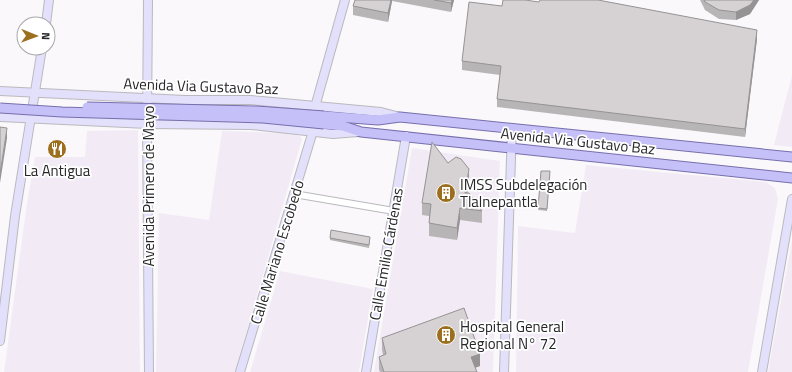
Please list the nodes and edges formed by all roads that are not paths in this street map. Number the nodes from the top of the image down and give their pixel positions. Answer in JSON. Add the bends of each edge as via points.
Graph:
{"nodes":[{"id":1,"x":50,"y":0,"type":"edge"},
{"id":2,"x":148,"y":0,"type":"edge"},
{"id":3,"x":345,"y":0,"type":"edge"},
{"id":4,"x":47,"y":16,"type":"edge"},
{"id":5,"x":41,"y":56,"type":"edge"},
{"id":6,"x":0,"y":90,"type":"edge"},
{"id":7,"x":35,"y":93,"type":"junction"},
{"id":8,"x":147,"y":98,"type":"junction"},
{"id":9,"x":185,"y":100,"type":"junction"},
{"id":10,"x":0,"y":102,"type":"edge"},
{"id":11,"x":315,"y":106,"type":"junction"},
{"id":12,"x":0,"y":108,"type":"edge"},
{"id":13,"x":0,"y":117,"type":"edge"},
{"id":14,"x":400,"y":117,"type":"junction"},
{"id":15,"x":31,"y":120,"type":"junction"},
{"id":16,"x":324,"y":120,"type":"junction"},
{"id":17,"x":147,"y":124,"type":"junction"},
{"id":18,"x":182,"y":125,"type":"junction"},
{"id":19,"x":512,"y":128,"type":"junction"},
{"id":20,"x":313,"y":131,"type":"junction"},
{"id":21,"x":361,"y":132,"type":"junction"},
{"id":22,"x":406,"y":136,"type":"junction"},
{"id":23,"x":512,"y":148,"type":"junction"},
{"id":24,"x":792,"y":157,"type":"edge"},
{"id":25,"x":792,"y":178,"type":"edge"},
{"id":26,"x":294,"y":194,"type":"junction"},
{"id":27,"x":792,"y":199,"type":"edge"},
{"id":28,"x":394,"y":211,"type":"junction"},
{"id":29,"x":0,"y":341,"type":"edge"},
{"id":30,"x":149,"y":372,"type":"edge"},
{"id":31,"x":240,"y":372,"type":"edge"},
{"id":32,"x":366,"y":372,"type":"edge"},
{"id":33,"x":504,"y":372,"type":"edge"},
{"id":34,"x":762,"y":372,"type":"edge"}],
"edges":[{"from":1,"to":4,"type":"street"},
{"from":2,"to":8,"type":"street","name":"Avenida Primero de Mayo"},
{"from":3,"to":11,"type":"street"},
{"from":5,"to":7,"type":"street"},
{"from":6,"to":7,"type":"street","name":"Avenida Via Gustavo Baz"},
{"from":7,"to":8,"type":"street","name":"Avenida Via Gustavo Baz"},
{"from":7,"to":15,"type":"street"},
{"from":8,"to":9,"type":"street","name":"Avenida Via Gustavo Baz"},
{"from":8,"to":17,"type":"street","name":"Avenida Primero de Mayo"},
{"from":9,"to":11,"type":"street","name":"Avenida Via Gustavo Baz","via":[[250,100]]},
{"from":9,"to":18,"type":"street","via":[[177,110]]},
{"from":10,"to":16,"type":"main road","name":"Avenida Via Gustavo Baz","bridge":true,"via":[[257,111]]},
{"from":11,"to":14,"type":"street","name":"Avenida Via Gustavo Baz","via":[[381,112]]},
{"from":12,"to":16,"type":"main road","name":"Avenida Via Gustavo Baz","bridge":true},
{"from":13,"to":15,"type":"street","name":"Avenida Via Gustavo Baz"},
{"from":14,"to":16,"type":"main road","name":"Avenida Via Gustavo Baz","via":[[378,120]]},
{"from":14,"to":19,"type":"main road","name":"Avenida Via Gustavo Baz"},
{"from":15,"to":17,"type":"street","name":"Avenida Via Gustavo Baz"},
{"from":15,"to":29,"type":"street","via":[[15,216]]},
{"from":16,"to":21,"type":"main road","name":"Avenida Via Gustavo Baz"},
{"from":17,"to":18,"type":"street","name":"Avenida Via Gustavo Baz"},
{"from":17,"to":30,"type":"street","name":"Avenida Primero de Mayo"},
{"from":18,"to":20,"type":"street","name":"Avenida Via Gustavo Baz","via":[[251,125]]},
{"from":19,"to":23,"type":"street"},
{"from":19,"to":24,"type":"main road","name":"Avenida Via Gustavo Baz"},
{"from":20,"to":21,"type":"street","name":"Avenida Via Gustavo Baz","via":[[333,134]]},
{"from":20,"to":26,"type":"street","name":"Calle Mariano Escobedo"},
{"from":21,"to":22,"type":"main road","name":"Avenida Via Gustavo Baz"},
{"from":22,"to":23,"type":"main road","name":"Avenida Via Gustavo Baz"},
{"from":22,"to":28,"type":"street","name":"Calle Emilio Cárdenas"},
{"from":23,"to":25,"type":"main road","name":"Avenida Via Gustavo Baz"},
{"from":23,"to":33,"type":"street"},
{"from":26,"to":28,"type":"street"},
{"from":26,"to":31,"type":"street","name":"Calle Mariano Escobedo"},
{"from":27,"to":34,"type":"street"},
{"from":28,"to":32,"type":"street","name":"Calle Emilio Cárdenas"}]}
